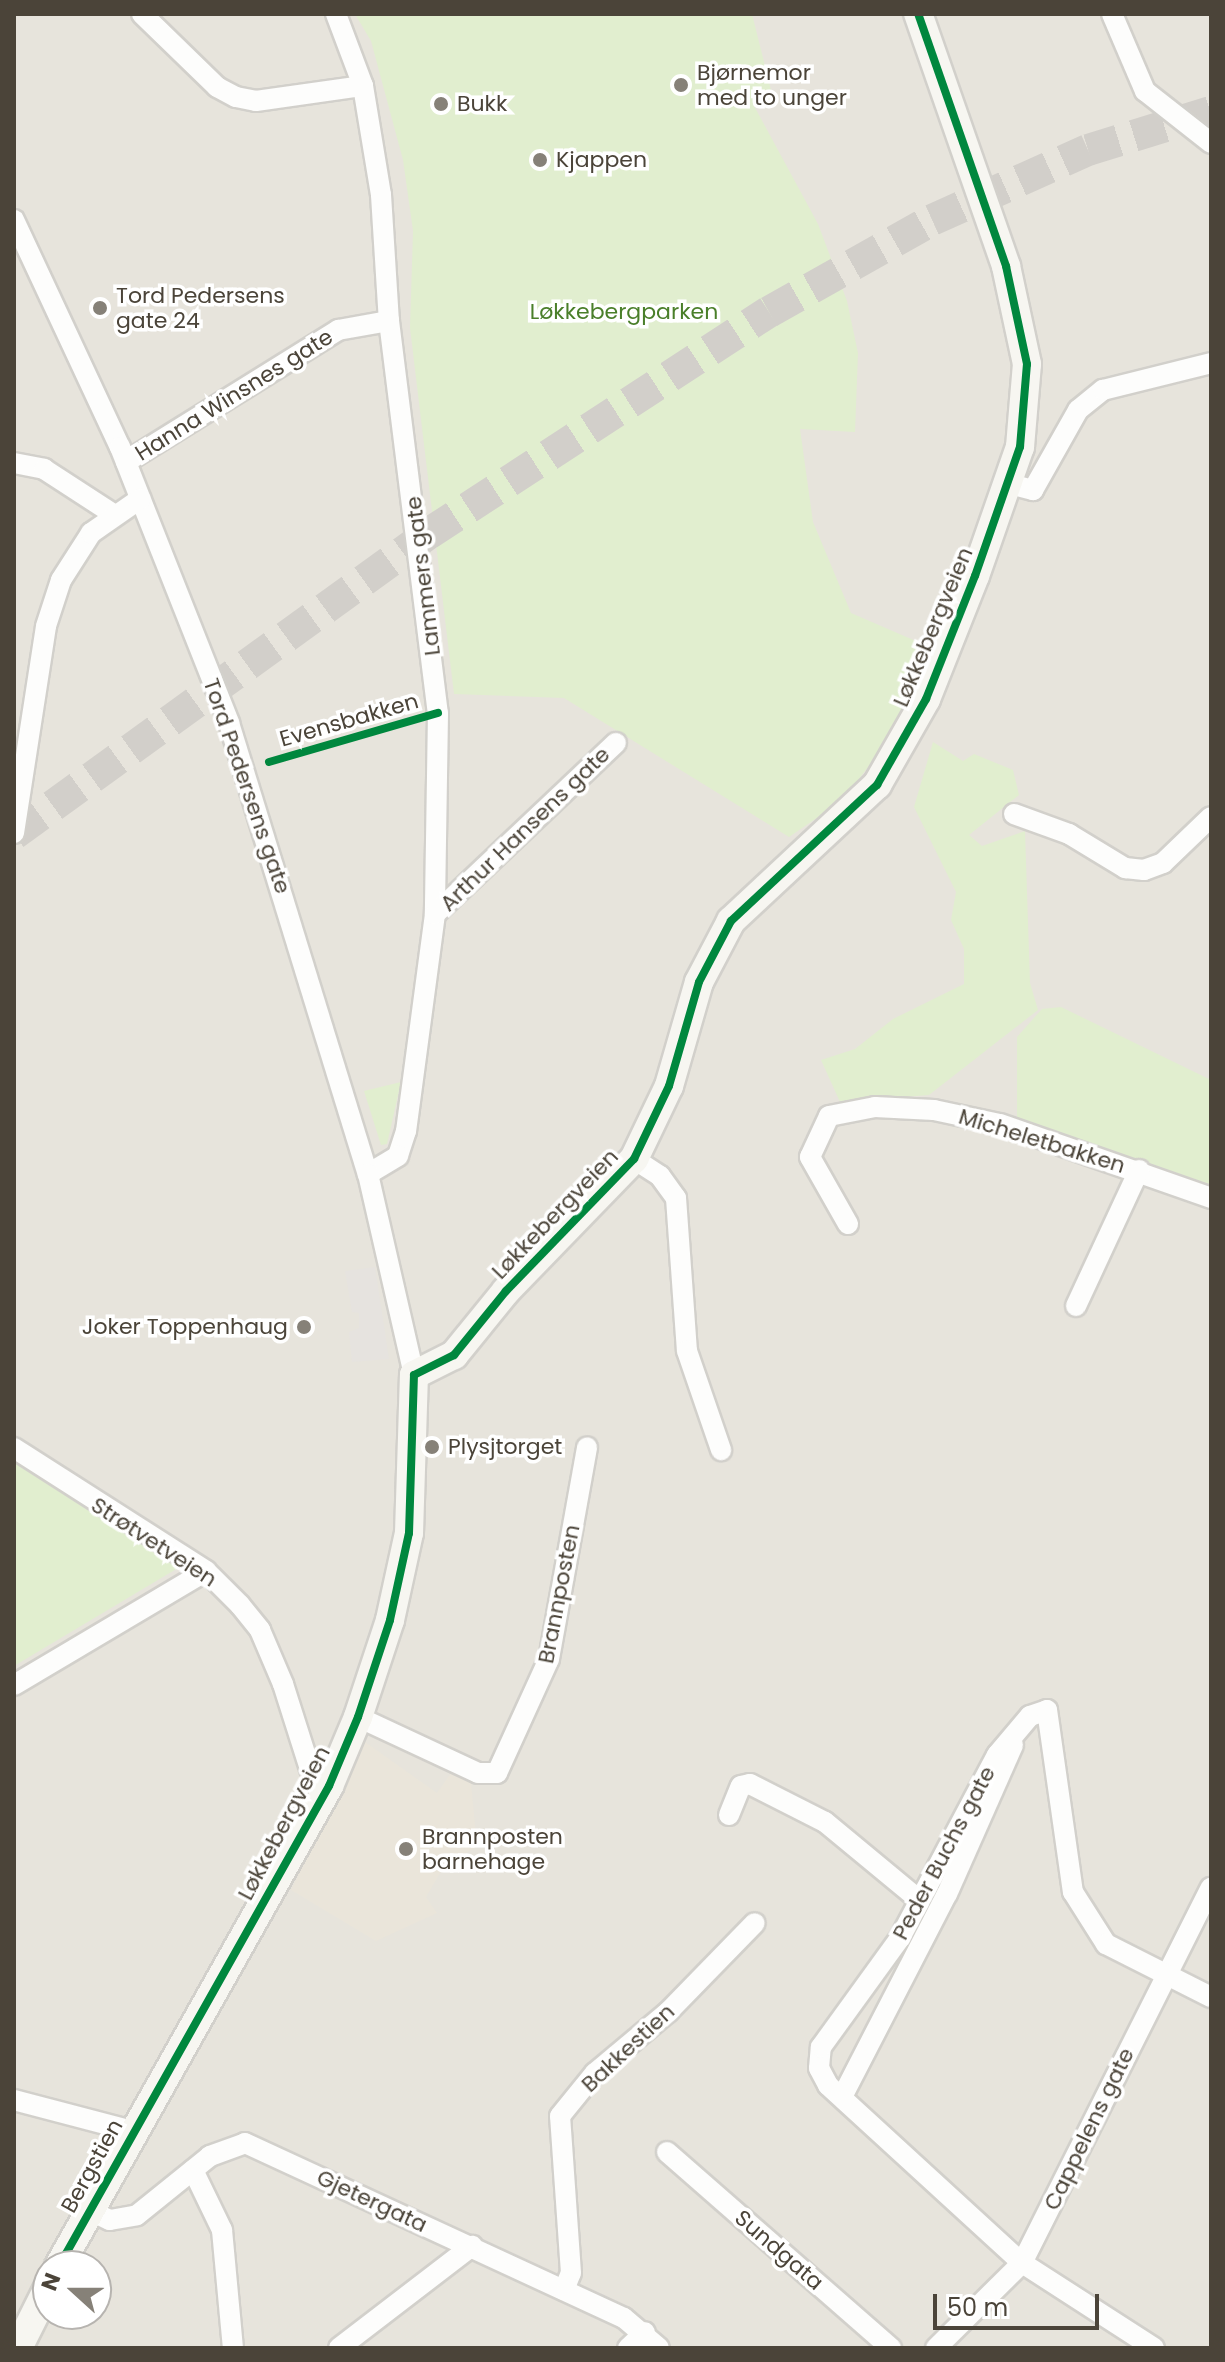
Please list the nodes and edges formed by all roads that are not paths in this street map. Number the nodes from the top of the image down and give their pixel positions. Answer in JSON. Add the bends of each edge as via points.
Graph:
{"nodes":[{"id":1,"x":142,"y":14,"type":"edge"},
{"id":2,"x":336,"y":14,"type":"edge"},
{"id":3,"x":918,"y":14,"type":"edge"},
{"id":4,"x":1112,"y":14,"type":"edge"},
{"id":5,"x":363,"y":86,"type":"junction"},
{"id":6,"x":1211,"y":143,"type":"edge"},
{"id":7,"x":14,"y":220,"type":"edge"},
{"id":8,"x":389,"y":321,"type":"junction"},
{"id":9,"x":1211,"y":363,"type":"edge"},
{"id":10,"x":126,"y":462,"type":"junction"},
{"id":11,"x":14,"y":463,"type":"edge"},
{"id":12,"x":1010,"y":484,"type":"junction"},
{"id":13,"x":140,"y":499,"type":"junction"},
{"id":14,"x":113,"y":514,"type":"junction"},
{"id":15,"x":616,"y":743,"type":"dead end"},
{"id":16,"x":1014,"y":814,"type":"dead end"},
{"id":17,"x":1211,"y":817,"type":"edge"},
{"id":18,"x":14,"y":833,"type":"edge"},
{"id":19,"x":435,"y":914,"type":"junction"},
{"id":20,"x":634,"y":1159,"type":"junction"},
{"id":21,"x":1139,"y":1170,"type":"junction"},
{"id":22,"x":368,"y":1174,"type":"junction"},
{"id":23,"x":1211,"y":1198,"type":"edge"},
{"id":24,"x":848,"y":1224,"type":"dead end"},
{"id":25,"x":1076,"y":1306,"type":"dead end"},
{"id":26,"x":414,"y":1375,"type":"junction"},
{"id":27,"x":587,"y":1447,"type":"dead end"},
{"id":28,"x":14,"y":1448,"type":"edge"},
{"id":29,"x":721,"y":1450,"type":"dead end"},
{"id":30,"x":206,"y":1571,"type":"junction"},
{"id":31,"x":14,"y":1685,"type":"edge"},
{"id":32,"x":358,"y":1717,"type":"junction"},
{"id":33,"x":1017,"y":1728,"type":"junction"},
{"id":34,"x":329,"y":1786,"type":"junction"},
{"id":35,"x":729,"y":1815,"type":"dead end"},
{"id":36,"x":1211,"y":1888,"type":"edge"},
{"id":37,"x":918,"y":1899,"type":"junction"},
{"id":38,"x":755,"y":1923,"type":"dead end"},
{"id":39,"x":1163,"y":1977,"type":"junction"},
{"id":40,"x":1211,"y":1997,"type":"edge"},
{"id":41,"x":158,"y":2085,"type":"joint"},
{"id":42,"x":842,"y":2097,"type":"junction"},
{"id":43,"x":14,"y":2100,"type":"edge"},
{"id":44,"x":132,"y":2131,"type":"junction"},
{"id":45,"x":667,"y":2152,"type":"dead end"},
{"id":46,"x":193,"y":2170,"type":"junction"},
{"id":47,"x":87,"y":2209,"type":"junction"},
{"id":48,"x":472,"y":2246,"type":"junction"},
{"id":49,"x":67,"y":2250,"type":"edge"},
{"id":50,"x":1022,"y":2263,"type":"junction"},
{"id":51,"x":564,"y":2290,"type":"junction"},
{"id":52,"x":32,"y":2320,"type":"edge"},
{"id":53,"x":645,"y":2332,"type":"junction"},
{"id":54,"x":18,"y":2348,"type":"edge"},
{"id":55,"x":233,"y":2348,"type":"edge"},
{"id":56,"x":339,"y":2348,"type":"edge"},
{"id":57,"x":628,"y":2348,"type":"edge"},
{"id":58,"x":659,"y":2348,"type":"edge"},
{"id":59,"x":891,"y":2348,"type":"edge"},
{"id":60,"x":936,"y":2348,"type":"edge"},
{"id":61,"x":1154,"y":2348,"type":"edge"}],
"edges":[{"from":1,"to":5,"type":"street","via":[[217,87],[236,97],[256,101]]},
{"from":2,"to":5,"type":"street","name":"Lammers gate"},
{"from":3,"to":12,"type":"main road","name":"Løkkebergveien","via":[[968,147],[1024,340],[1026,419]]},
{"from":4,"to":6,"type":"street","via":[[1145,91]]},
{"from":5,"to":8,"type":"street","name":"Lammers gate","via":[[389,270]]},
{"from":7,"to":10,"type":"street","name":"Tord Pedersens gate"},
{"from":8,"to":10,"type":"street","name":"Hanna Winsnes gate","via":[[338,330]]},
{"from":8,"to":19,"type":"street","name":"Lammers gate","via":[[438,713]]},
{"from":9,"to":12,"type":"street","via":[[1103,390],[1078,410],[1033,490]]},
{"from":10,"to":13,"type":"street","name":"Tord Pedersens gate"},
{"from":11,"to":14,"type":"street","via":[[44,469]]},
{"from":12,"to":20,"type":"main road","name":"Løkkebergveien","via":[[926,699],[877,785],[731,921],[699,982],[669,1086]]},
{"from":13,"to":14,"type":"street","name":"Hanna Winsnes gate"},
{"from":13,"to":22,"type":"street","name":"Tord Pedersens gate","via":[[229,723]]},
{"from":14,"to":18,"type":"street","name":"Hanna Winsnes gate","via":[[75,555],[46,626]]},
{"from":15,"to":19,"type":"street","name":"Arthur Hansens gate"},
{"from":16,"to":17,"type":"street","via":[[1069,834],[1125,868],[1144,870],[1163,863]]},
{"from":19,"to":22,"type":"street","name":"Lammers gate","via":[[406,1131],[398,1156]]},
{"from":20,"to":26,"type":"main road","name":"Løkkebergveien","via":[[506,1291],[454,1355]]},
{"from":20,"to":29,"type":"street","via":[[660,1176],[676,1198],[687,1351]]},
{"from":21,"to":23,"type":"street","name":"Micheletbakken"},
{"from":21,"to":24,"type":"street","name":"Micheletbakken","via":[[1000,1124],[934,1110],[851,1110],[829,1116],[810,1157]]},
{"from":21,"to":25,"type":"street","name":"Micheletbakken"},
{"from":22,"to":26,"type":"street","name":"Tord Pedersens gate"},
{"from":26,"to":32,"type":"main road","name":"Løkkebergveien","via":[[409,1533],[390,1620]]},
{"from":27,"to":32,"type":"street","name":"Brannposten","via":[[549,1659],[497,1773],[478,1773]]},
{"from":28,"to":30,"type":"street","name":"Strøtvetveien"},
{"from":30,"to":31,"type":"street"},
{"from":30,"to":34,"type":"street","name":"Strøtvetveien","via":[[260,1630],[310,1769]]},
{"from":32,"to":34,"type":"main road","name":"Løkkebergveien"},
{"from":33,"to":37,"type":"street","name":"Peder Buchs gate"},
{"from":33,"to":39,"type":"street","name":"Peder Buchs gate","via":[[1047,1710],[1073,1892],[1106,1944]]},
{"from":33,"to":42,"type":"street","name":"Peder Buchs gate","via":[[1010,1759],[972,1840]]},
{"from":34,"to":41,"type":"main road","name":"Løkkebergveien"},
{"from":35,"to":37,"type":"street","via":[[741,1786],[750,1784],[825,1822]]},
{"from":36,"to":39,"type":"street","name":"Cappelens gate"},
{"from":37,"to":42,"type":"street","name":"Peder Buchs gate","via":[[900,1938],[821,2047],[819,2068]]},
{"from":38,"to":51,"type":"street","name":"Bakkestien","via":[[668,2012],[595,2073],[560,2116],[571,2273]]},
{"from":39,"to":40,"type":"street"},
{"from":39,"to":50,"type":"street","name":"Cappelens gate"},
{"from":41,"to":44,"type":"main road","name":"Bergstien"},
{"from":42,"to":50,"type":"street","name":"Peder Buchs gate"},
{"from":43,"to":44,"type":"street"},
{"from":44,"to":47,"type":"main road","name":"Bergstien"},
{"from":45,"to":59,"type":"street","name":"Sundgata"},
{"from":46,"to":47,"type":"street","name":"Gjetergata","via":[[137,2215],[110,2220]]},
{"from":46,"to":48,"type":"street","name":"Gjetergata","via":[[227,2145],[245,2143]]},
{"from":46,"to":55,"type":"street","via":[[222,2230]]},
{"from":47,"to":49,"type":"main road","name":"Bergstien"},
{"from":48,"to":51,"type":"street","name":"Gjetergata"},
{"from":48,"to":56,"type":"street"},
{"from":50,"to":60,"type":"street","name":"Cappelens gate"},
{"from":50,"to":61,"type":"street","name":"Peder Buchs gate"},
{"from":51,"to":53,"type":"street","name":"Gjetergata"},
{"from":52,"to":54,"type":"main road"},
{"from":53,"to":57,"type":"street"},
{"from":53,"to":58,"type":"street","name":"Gjetergata"}]}
